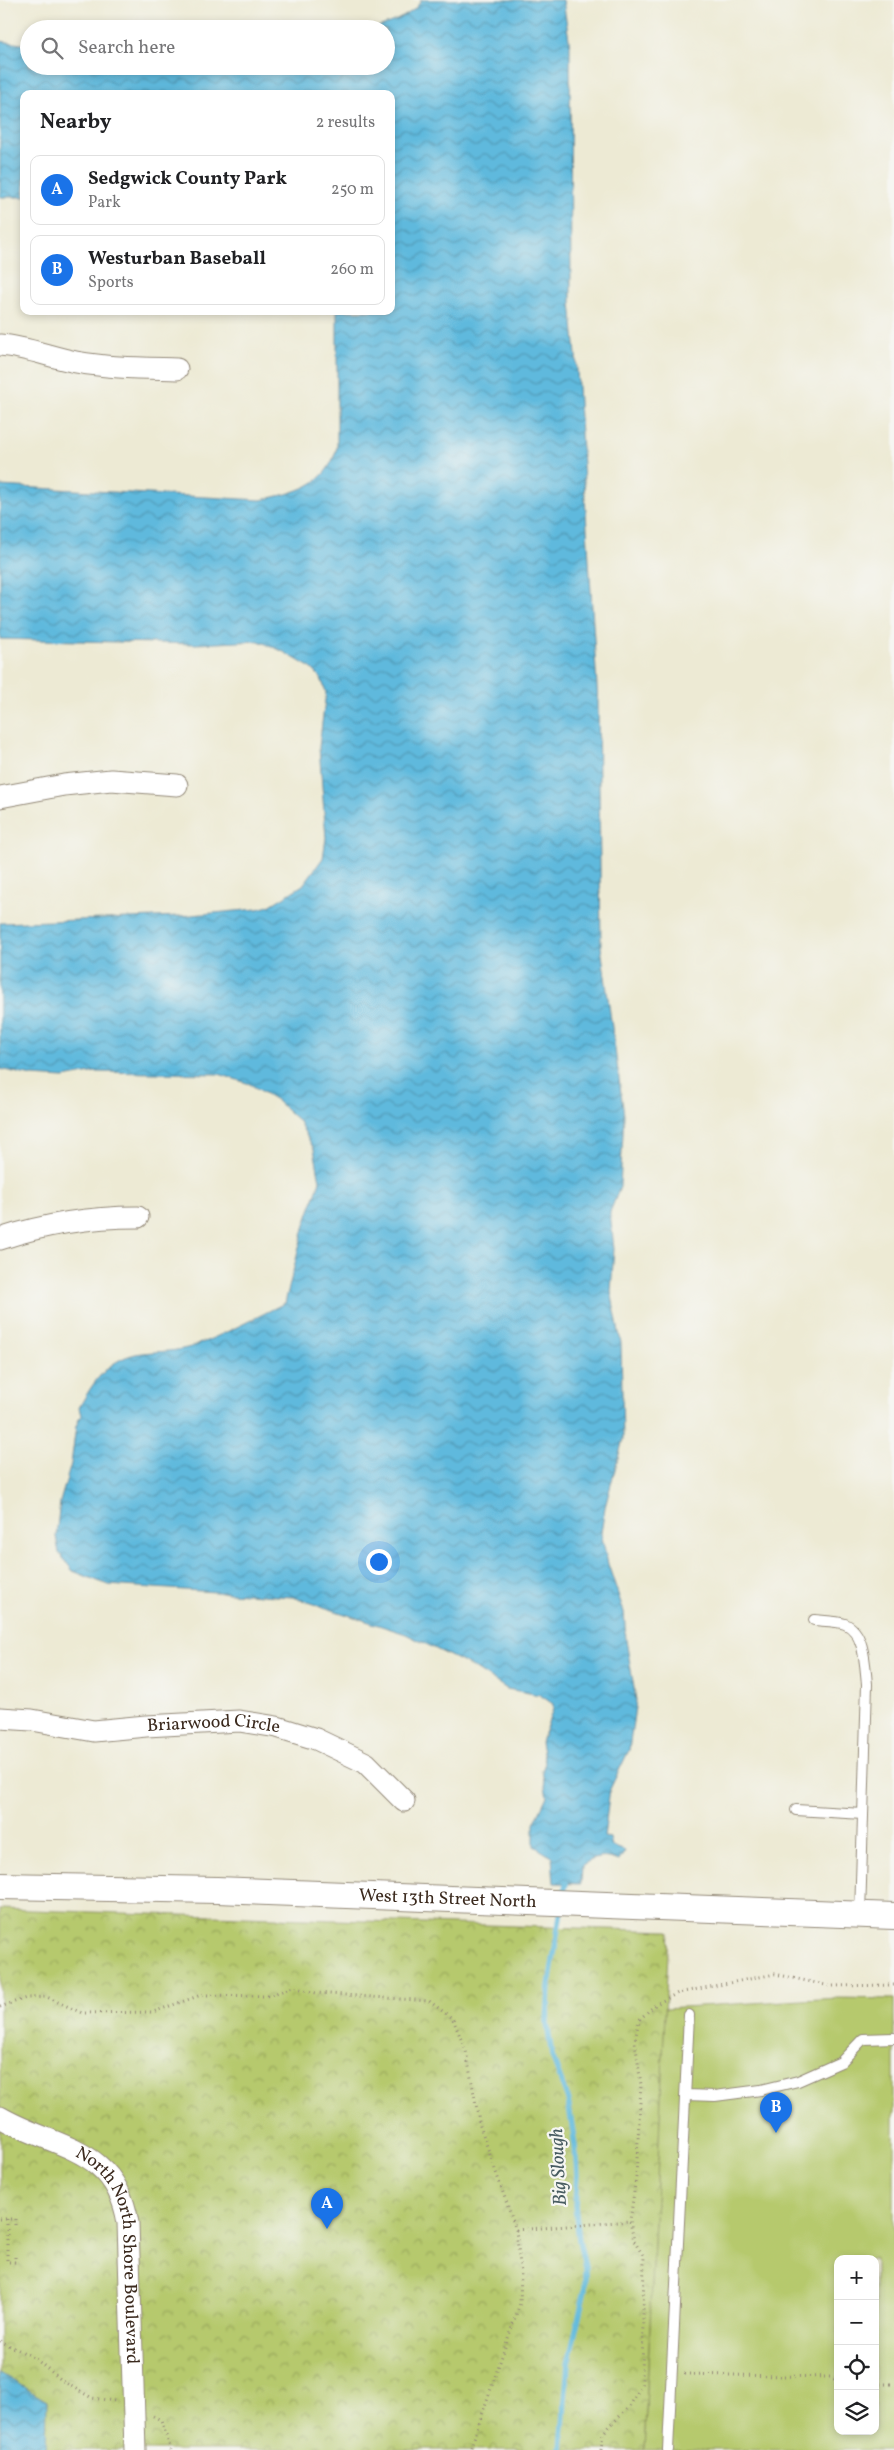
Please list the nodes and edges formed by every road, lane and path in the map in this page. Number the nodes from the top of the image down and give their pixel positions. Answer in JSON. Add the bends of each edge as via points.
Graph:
{"nodes":[{"id":1,"x":0,"y":345,"type":"edge"},
{"id":2,"x":177,"y":370,"type":"dead end"},
{"id":3,"x":177,"y":785,"type":"dead end"},
{"id":4,"x":0,"y":798,"type":"edge"},
{"id":5,"x":138,"y":1217,"type":"dead end"},
{"id":6,"x":0,"y":1239,"type":"edge"},
{"id":7,"x":814,"y":1620,"type":"dead end"},
{"id":8,"x":0,"y":1718,"type":"edge"},
{"id":9,"x":404,"y":1801,"type":"dead end"},
{"id":10,"x":796,"y":1810,"type":"dead end"},
{"id":11,"x":863,"y":1814,"type":"junction"},
{"id":12,"x":0,"y":1886,"type":"edge"},
{"id":13,"x":860,"y":1915,"type":"junction"},
{"id":14,"x":894,"y":1916,"type":"edge"},
{"id":15,"x":0,"y":2007,"type":"edge"},
{"id":16,"x":689,"y":2015,"type":"dead end"},
{"id":17,"x":894,"y":2038,"type":"edge"},
{"id":18,"x":686,"y":2094,"type":"junction"},
{"id":19,"x":0,"y":2117,"type":"edge"},
{"id":20,"x":0,"y":2219,"type":"edge"},
{"id":21,"x":7,"y":2219,"type":"junction"},
{"id":22,"x":630,"y":2220,"type":"dead end"},
{"id":23,"x":15,"y":2226,"type":"dead end"},
{"id":24,"x":516,"y":2230,"type":"junction"},
{"id":25,"x":15,"y":2256,"type":"dead end"},
{"id":26,"x":0,"y":2341,"type":"edge"},
{"id":27,"x":672,"y":2374,"type":"junction"},
{"id":28,"x":834,"y":2379,"type":"edge"},
{"id":29,"x":879,"y":2384,"type":"edge"},
{"id":30,"x":894,"y":2384,"type":"edge"},
{"id":31,"x":135,"y":2408,"type":"junction"},
{"id":32,"x":135,"y":2450,"type":"edge"},
{"id":33,"x":170,"y":2450,"type":"edge"},
{"id":34,"x":470,"y":2450,"type":"edge"},
{"id":35,"x":668,"y":2450,"type":"edge"}],
"edges":[{"from":1,"to":2,"type":"street","via":[[100,366]]},
{"from":3,"to":4,"type":"street","via":[[111,780],[64,785]]},
{"from":5,"to":6,"type":"street","via":[[102,1217],[59,1223]]},
{"from":7,"to":11,"type":"lane","via":[[846,1624],[857,1633],[864,1656],[867,1684]]},
{"from":8,"to":9,"type":"street","name":"Briarwood Circle","via":[[94,1731],[239,1722],[277,1727],[316,1739],[366,1763]]},
{"from":10,"to":11,"type":"lane"},
{"from":11,"to":13,"type":"lane"},
{"from":12,"to":13,"type":"street","name":"West 13th Street North","via":[[217,1890]]},
{"from":13,"to":14,"type":"street","name":"West 13th Street North"},
{"from":15,"to":24,"type":"path","via":[[26,1998],[47,1998],[82,2013],[153,2012],[201,1995],[268,1996],[293,1987],[316,1993],[429,2002],[453,2019],[466,2051],[480,2126]]},
{"from":16,"to":18,"type":"lane"},
{"from":17,"to":18,"type":"lane","via":[[863,2039],[842,2062],[798,2081],[715,2096]]},
{"from":18,"to":27,"type":"lane"},
{"from":19,"to":31,"type":"street","name":"North North Shore Boulevard","via":[[82,2152],[97,2163],[117,2188],[128,2223]]},
{"from":20,"to":21,"type":"path"},
{"from":21,"to":23,"type":"path","via":[[15,2219]]},
{"from":21,"to":25,"type":"path","via":[[7,2262],[15,2262]]},
{"from":22,"to":24,"type":"path"},
{"from":24,"to":34,"type":"path","via":[[521,2273],[520,2303]]},
{"from":26,"to":31,"type":"path","via":[[33,2357],[64,2382],[92,2398],[120,2401]]},
{"from":27,"to":28,"type":"path"},
{"from":27,"to":35,"type":"lane"},
{"from":29,"to":30,"type":"path"},
{"from":31,"to":32,"type":"street","name":"North North Shore Boulevard"},
{"from":31,"to":33,"type":"path","via":[[161,2420]]}]}
